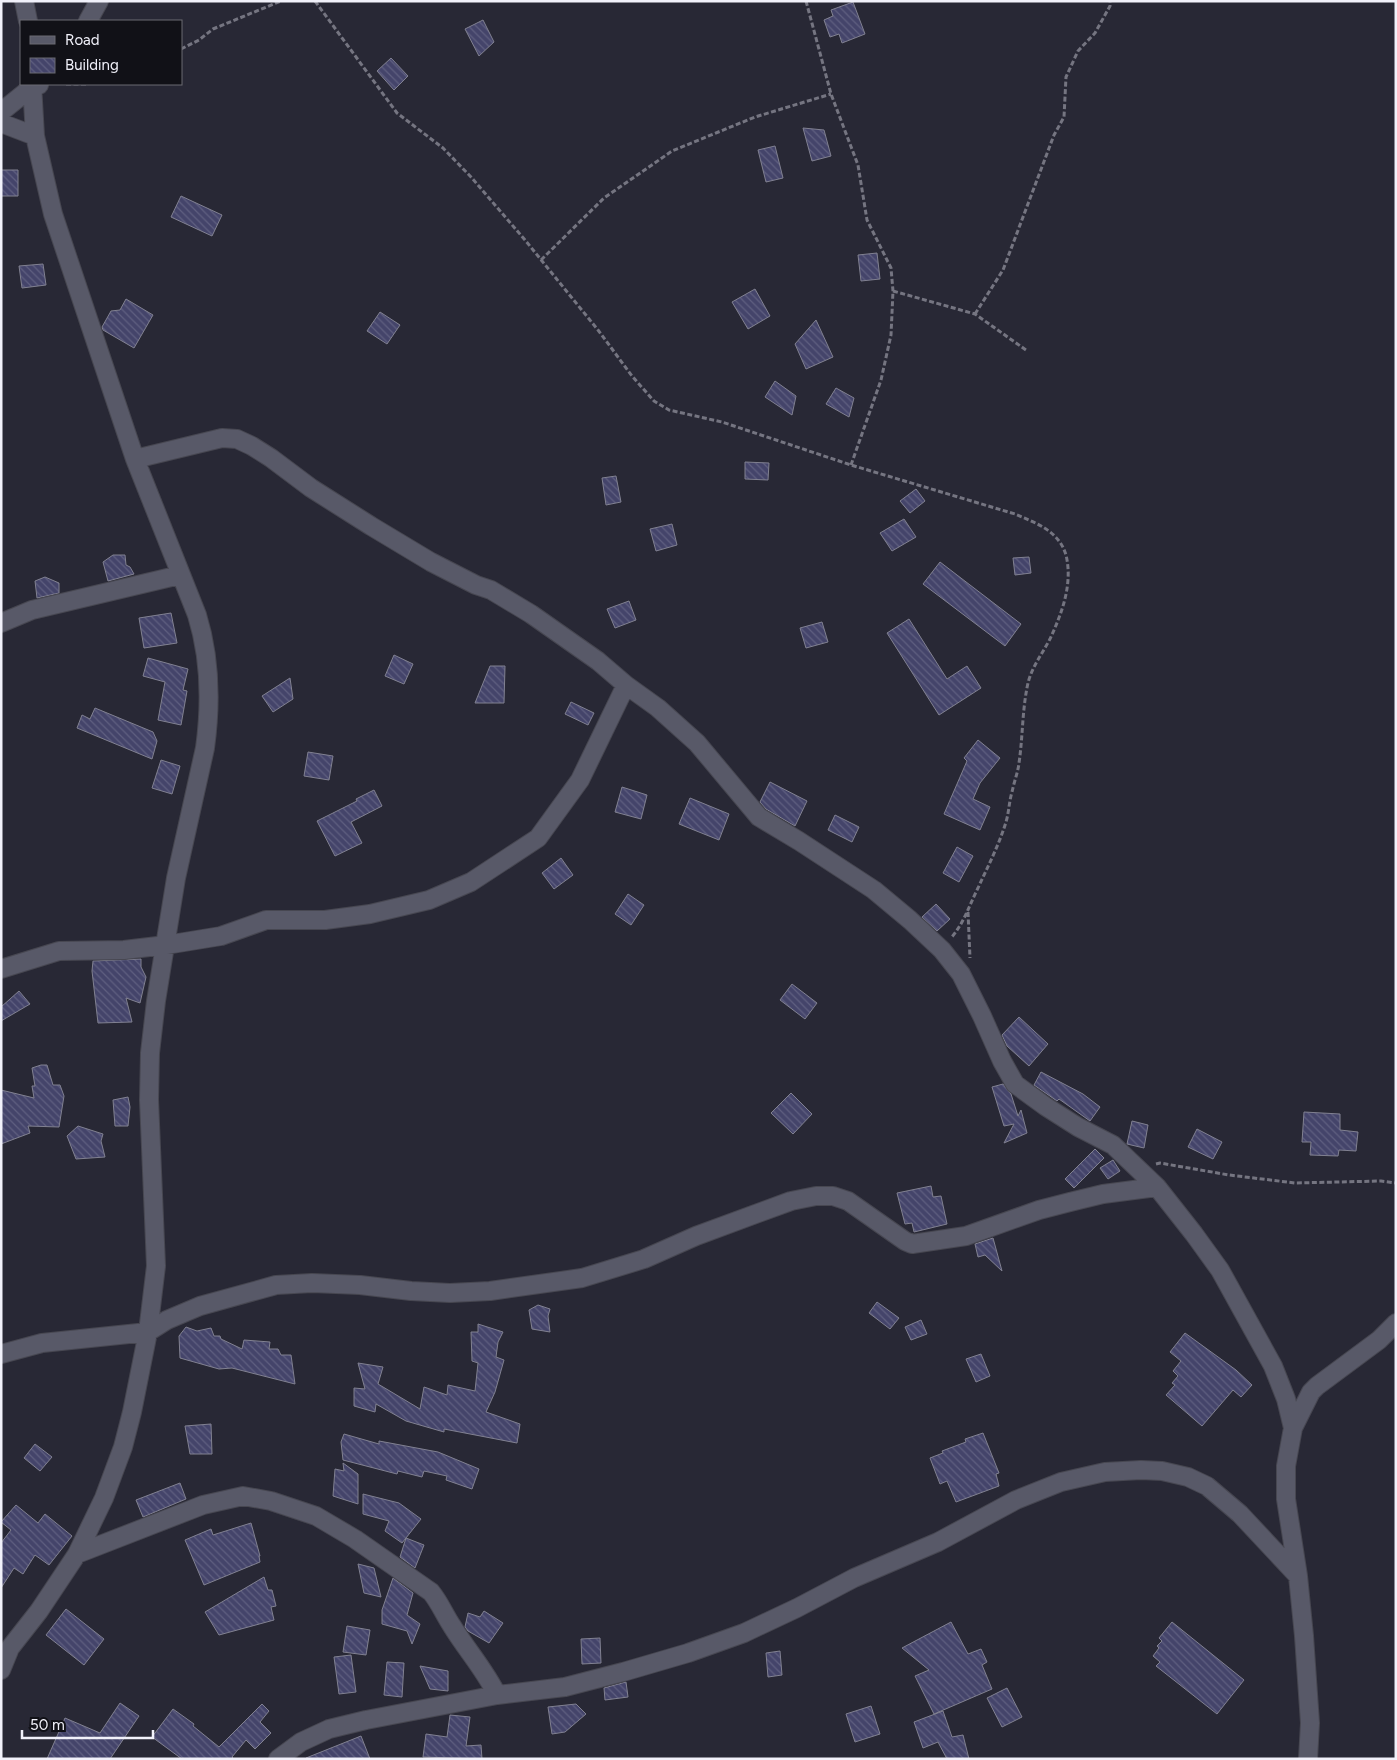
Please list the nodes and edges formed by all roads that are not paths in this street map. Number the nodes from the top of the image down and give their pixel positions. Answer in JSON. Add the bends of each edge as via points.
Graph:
{"nodes":[{"id":1,"x":24,"y":1,"type":"edge"},
{"id":2,"x":99,"y":1,"type":"edge"},
{"id":3,"x":28,"y":20,"type":"edge"},
{"id":4,"x":89,"y":20,"type":"edge"},
{"id":5,"x":36,"y":85,"type":"edge"},
{"id":6,"x":1,"y":112,"type":"edge"},
{"id":7,"x":1,"y":123,"type":"edge"},
{"id":8,"x":35,"y":136,"type":"junction"},
{"id":9,"x":135,"y":459,"type":"junction"},
{"id":10,"x":180,"y":575,"type":"junction"},
{"id":11,"x":1,"y":624,"type":"edge"},
{"id":12,"x":626,"y":685,"type":"junction"},
{"id":13,"x":166,"y":945,"type":"junction"},
{"id":14,"x":1,"y":969,"type":"edge"},
{"id":15,"x":1157,"y":1187,"type":"junction"},
{"id":16,"x":1396,"y":1323,"type":"edge"},
{"id":17,"x":148,"y":1332,"type":"junction"},
{"id":18,"x":1,"y":1354,"type":"edge"},
{"id":19,"x":1293,"y":1428,"type":"junction"},
{"id":20,"x":77,"y":1554,"type":"junction"},
{"id":21,"x":1298,"y":1576,"type":"junction"},
{"id":22,"x":1,"y":1670,"type":"edge"},
{"id":23,"x":497,"y":1695,"type":"junction"},
{"id":24,"x":278,"y":1759,"type":"edge"},
{"id":25,"x":1308,"y":1759,"type":"edge"}],
"edges":[{"from":1,"to":3,"type":"street"},
{"from":2,"to":4,"type":"street"},
{"from":5,"to":6,"type":"street"},
{"from":5,"to":8,"type":"street"},
{"from":7,"to":8,"type":"street"},
{"from":8,"to":9,"type":"street","via":[[53,214]]},
{"from":9,"to":10,"type":"street"},
{"from":9,"to":12,"type":"street","via":[[222,438],[237,439],[408,549],[463,579],[491,590],[531,614]]},
{"from":10,"to":11,"type":"street","via":[[32,610]]},
{"from":10,"to":13,"type":"street","via":[[204,638],[208,727],[176,878]]},
{"from":12,"to":13,"type":"street","via":[[580,780],[538,838],[471,882],[429,900],[370,914],[325,920],[266,920],[221,936]]},
{"from":12,"to":15,"type":"street","via":[[658,708],[696,743],[759,817],[874,890],[942,950],[961,974],[1015,1084],[1078,1127],[1113,1145]]},
{"from":13,"to":14,"type":"street","via":[[124,950],[59,951]]},
{"from":13,"to":17,"type":"street","via":[[150,1053],[156,1266]]},
{"from":15,"to":17,"type":"street","via":[[1103,1194],[1039,1210],[966,1236],[912,1244],[848,1201],[833,1196],[816,1196],[775,1206],[644,1259],[582,1278],[490,1291],[450,1293],[360,1285],[276,1285],[200,1306]]},
{"from":15,"to":19,"type":"street","via":[[1220,1270],[1254,1330],[1274,1366]]},
{"from":16,"to":19,"type":"street","via":[[1311,1392]]},
{"from":17,"to":18,"type":"street","via":[[42,1343]]},
{"from":17,"to":20,"type":"street","via":[[124,1447]]},
{"from":19,"to":21,"type":"street","via":[[1286,1466],[1286,1499]]},
{"from":20,"to":22,"type":"street","via":[[10,1648]]},
{"from":20,"to":23,"type":"street","via":[[203,1506],[243,1496],[271,1501],[316,1516],[431,1592]]},
{"from":21,"to":23,"type":"street","via":[[1240,1514],[1207,1486],[1188,1477],[1162,1471],[1105,1472],[1062,1482],[1016,1500],[938,1542],[854,1578],[744,1633],[688,1653],[584,1682]]},
{"from":21,"to":25,"type":"street","via":[[1310,1723]]},
{"from":23,"to":24,"type":"street","via":[[330,1729],[301,1742]]}]}
